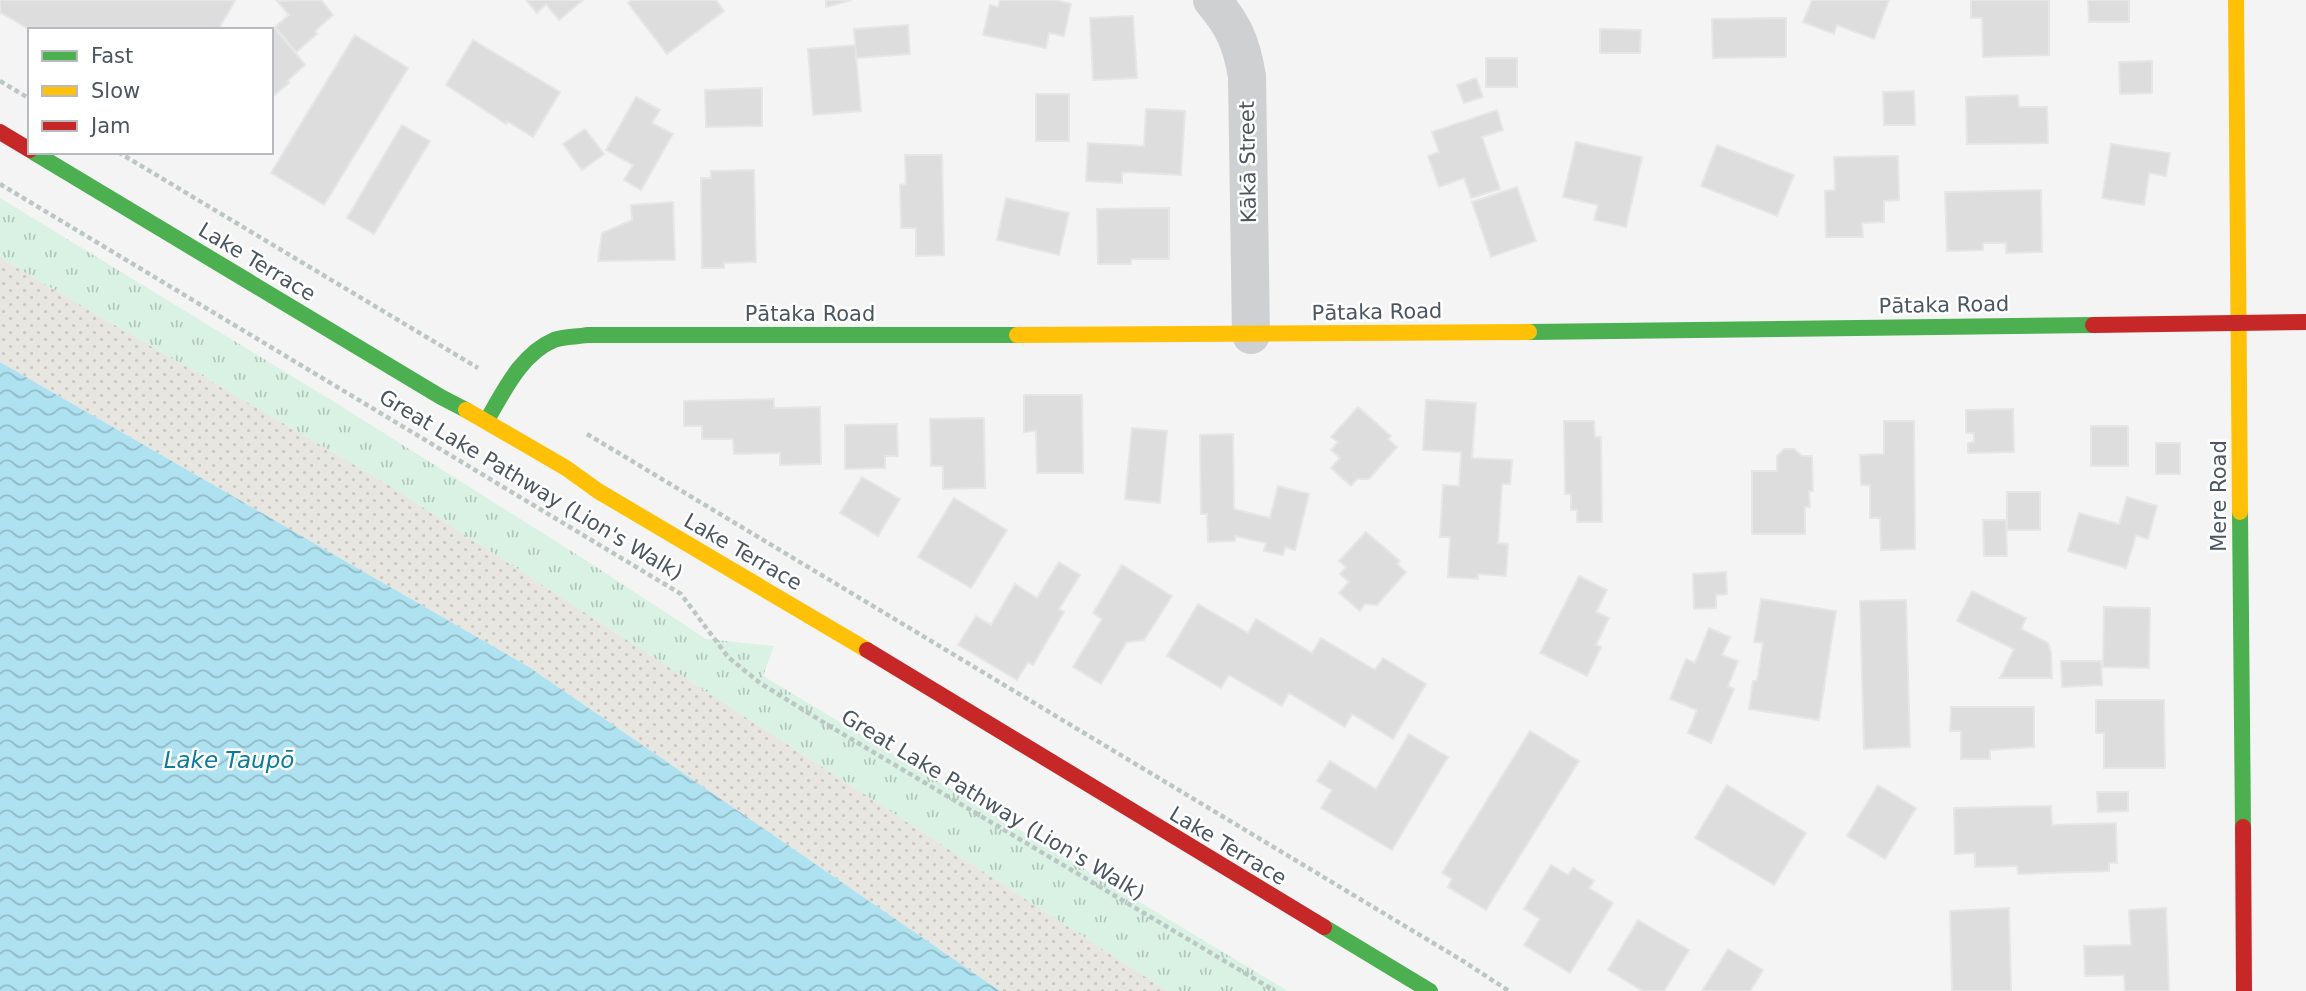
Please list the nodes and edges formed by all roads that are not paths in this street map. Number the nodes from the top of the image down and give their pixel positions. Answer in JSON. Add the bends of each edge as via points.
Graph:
{"nodes":[{"id":1,"x":1212,"y":0,"type":"edge"},
{"id":2,"x":2236,"y":0,"type":"edge"},
{"id":3,"x":0,"y":132,"type":"edge"},
{"id":4,"x":28,"y":149,"type":"edge"},
{"id":5,"x":37,"y":154,"type":"edge"},
{"id":6,"x":2239,"y":322,"type":"junction"},
{"id":7,"x":2306,"y":322,"type":"edge"},
{"id":8,"x":1251,"y":335,"type":"junction"},
{"id":9,"x":487,"y":420,"type":"junction"},
{"id":10,"x":1430,"y":991,"type":"edge"},
{"id":11,"x":2244,"y":991,"type":"edge"}],
"edges":[{"from":1,"to":8,"type":"street","name":"Kākā Street","via":[[1230,22],[1243,51],[1247,76]]},
{"from":2,"to":6,"type":"street","name":"Mere Road"},
{"from":3,"to":4,"type":"street","name":"Lake Terrace"},
{"from":5,"to":9,"type":"street","name":"Lake Terrace","via":[[441,397]]},
{"from":6,"to":7,"type":"street","name":"Pātaka Road"},
{"from":6,"to":8,"type":"street","name":"Pātaka Road"},
{"from":6,"to":11,"type":"street","name":"Mere Road"},
{"from":8,"to":9,"type":"street","name":"Pātaka Road","via":[[587,335],[555,340],[536,351]]},
{"from":9,"to":10,"type":"street","name":"Lake Terrace"}]}
